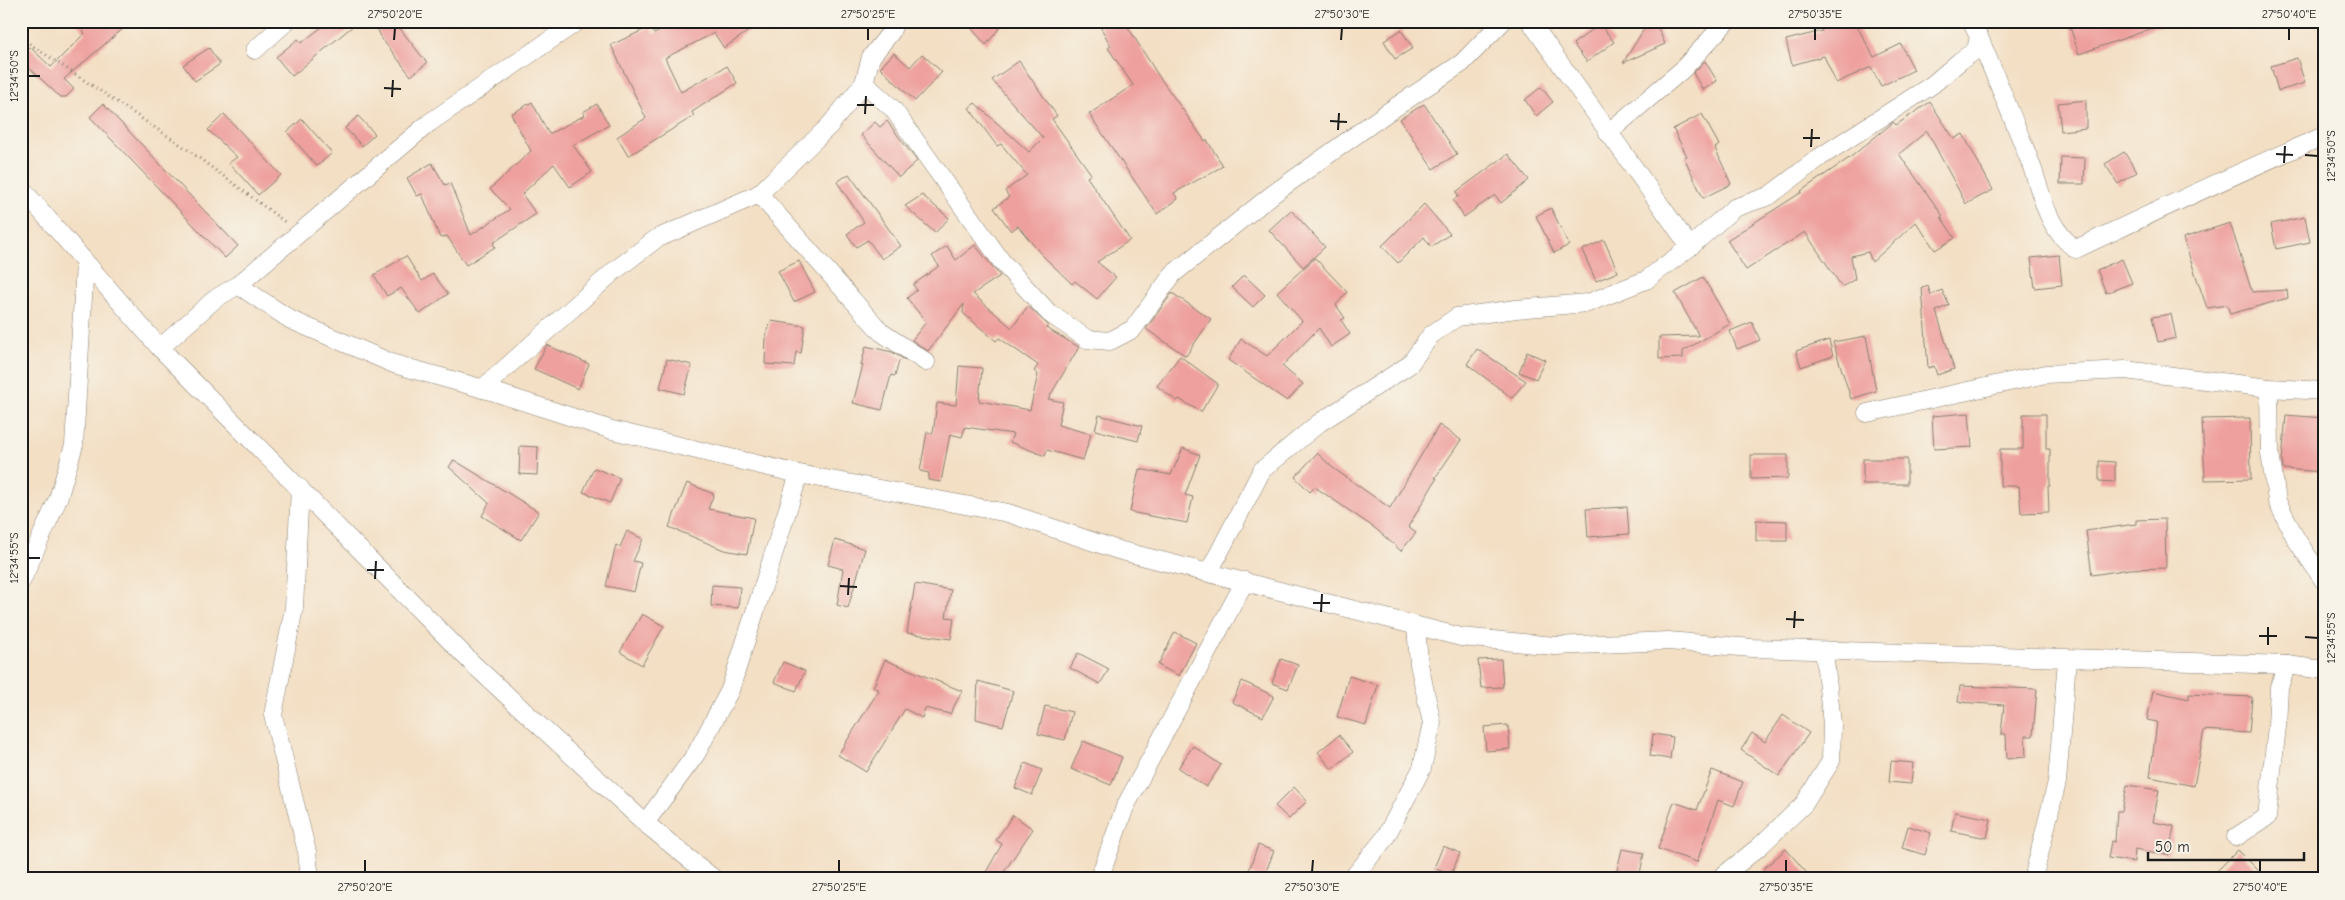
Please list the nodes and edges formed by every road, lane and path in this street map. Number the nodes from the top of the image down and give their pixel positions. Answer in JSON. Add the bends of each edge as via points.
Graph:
{"nodes":[{"id":1,"x":286,"y":21,"type":"edge"},
{"id":2,"x":578,"y":21,"type":"edge"},
{"id":3,"x":895,"y":21,"type":"edge"},
{"id":4,"x":1503,"y":21,"type":"edge"},
{"id":5,"x":1530,"y":21,"type":"edge"},
{"id":6,"x":1727,"y":21,"type":"edge"},
{"id":7,"x":1972,"y":21,"type":"edge"},
{"id":8,"x":1979,"y":37,"type":"junction"},
{"id":9,"x":21,"y":38,"type":"edge"},
{"id":10,"x":255,"y":50,"type":"dead end"},
{"id":11,"x":864,"y":83,"type":"junction"},
{"id":12,"x":1608,"y":133,"type":"junction"},
{"id":13,"x":2324,"y":136,"type":"edge"},
{"id":14,"x":21,"y":188,"type":"edge"},
{"id":15,"x":759,"y":194,"type":"junction"},
{"id":16,"x":300,"y":232,"type":"junction"},
{"id":17,"x":1690,"y":247,"type":"junction"},
{"id":18,"x":85,"y":264,"type":"junction"},
{"id":19,"x":238,"y":285,"type":"junction"},
{"id":20,"x":160,"y":348,"type":"junction"},
{"id":21,"x":926,"y":362,"type":"dead end"},
{"id":22,"x":2269,"y":388,"type":"junction"},
{"id":23,"x":482,"y":389,"type":"junction"},
{"id":24,"x":2324,"y":391,"type":"edge"},
{"id":25,"x":1867,"y":413,"type":"dead end"},
{"id":26,"x":799,"y":474,"type":"junction"},
{"id":27,"x":300,"y":488,"type":"junction"},
{"id":28,"x":1209,"y":572,"type":"junction"},
{"id":29,"x":2324,"y":581,"type":"edge"},
{"id":30,"x":21,"y":582,"type":"edge"},
{"id":31,"x":1245,"y":582,"type":"junction"},
{"id":32,"x":1416,"y":626,"type":"junction"},
{"id":33,"x":1824,"y":651,"type":"junction"},
{"id":34,"x":2067,"y":660,"type":"junction"},
{"id":35,"x":2287,"y":665,"type":"junction"},
{"id":36,"x":2324,"y":670,"type":"edge"},
{"id":37,"x":645,"y":823,"type":"junction"},
{"id":38,"x":2236,"y":837,"type":"dead end"},
{"id":39,"x":310,"y":879,"type":"edge"},
{"id":40,"x":714,"y":879,"type":"edge"},
{"id":41,"x":1099,"y":879,"type":"edge"},
{"id":42,"x":1352,"y":879,"type":"edge"},
{"id":43,"x":1720,"y":879,"type":"edge"},
{"id":44,"x":2033,"y":879,"type":"edge"}],
"edges":[{"from":1,"to":10,"type":"street"},
{"from":2,"to":16,"type":"street","via":[[429,123]]},
{"from":3,"to":11,"type":"street","via":[[891,32],[871,57]]},
{"from":4,"to":11,"type":"street","via":[[1462,64],[1273,194],[1173,274],[1133,329],[1110,341],[1087,338],[1049,313],[1002,262],[893,109]]},
{"from":5,"to":12,"type":"street"},
{"from":6,"to":12,"type":"street","via":[[1682,70]]},
{"from":7,"to":8,"type":"street"},
{"from":8,"to":13,"type":"street","via":[[2030,162],[2044,207],[2065,241],[2076,249],[2243,170]]},
{"from":8,"to":17,"type":"street","via":[[1976,50],[1932,85],[1820,157],[1770,196],[1734,208]]},
{"from":9,"to":16,"type":"path","via":[[187,149]]},
{"from":11,"to":15,"type":"street","via":[[829,126]]},
{"from":12,"to":17,"type":"street"},
{"from":14,"to":18,"type":"street"},
{"from":15,"to":21,"type":"street","via":[[881,332]]},
{"from":15,"to":23,"type":"street","via":[[656,239],[613,272]]},
{"from":16,"to":19,"type":"street"},
{"from":17,"to":28,"type":"street","via":[[1646,280],[1588,303],[1457,317],[1431,335],[1409,365],[1319,423],[1262,470]]},
{"from":18,"to":20,"type":"street"},
{"from":18,"to":30,"type":"street","via":[[74,445],[58,499]]},
{"from":19,"to":20,"type":"street","via":[[215,299]]},
{"from":19,"to":23,"type":"street","via":[[291,320],[339,341],[394,364]]},
{"from":20,"to":27,"type":"street"},
{"from":22,"to":24,"type":"street"},
{"from":22,"to":25,"type":"street","via":[[2125,370],[2046,374]]},
{"from":22,"to":29,"type":"street","via":[[2270,453],[2277,501],[2296,539]]},
{"from":23,"to":26,"type":"street","via":[[612,430]]},
{"from":26,"to":28,"type":"street","via":[[1008,513],[1118,550]]},
{"from":26,"to":37,"type":"street","via":[[730,690],[696,754]]},
{"from":27,"to":37,"type":"street","via":[[473,664]]},
{"from":27,"to":39,"type":"street","via":[[294,608],[273,715],[307,852]]},
{"from":28,"to":31,"type":"street"},
{"from":31,"to":32,"type":"street"},
{"from":31,"to":41,"type":"street","via":[[1126,807]]},
{"from":32,"to":33,"type":"street","via":[[1461,637],[1555,646],[1668,641]]},
{"from":32,"to":42,"type":"street","via":[[1419,664],[1432,723],[1422,768],[1385,838]]},
{"from":33,"to":34,"type":"street"},
{"from":33,"to":43,"type":"street","via":[[1832,724],[1831,761],[1804,804]]},
{"from":34,"to":35,"type":"street"},
{"from":34,"to":44,"type":"street","via":[[2057,782]]},
{"from":35,"to":36,"type":"street"},
{"from":35,"to":38,"type":"street","via":[[2278,687],[2267,817]]},
{"from":37,"to":40,"type":"street"}]}
